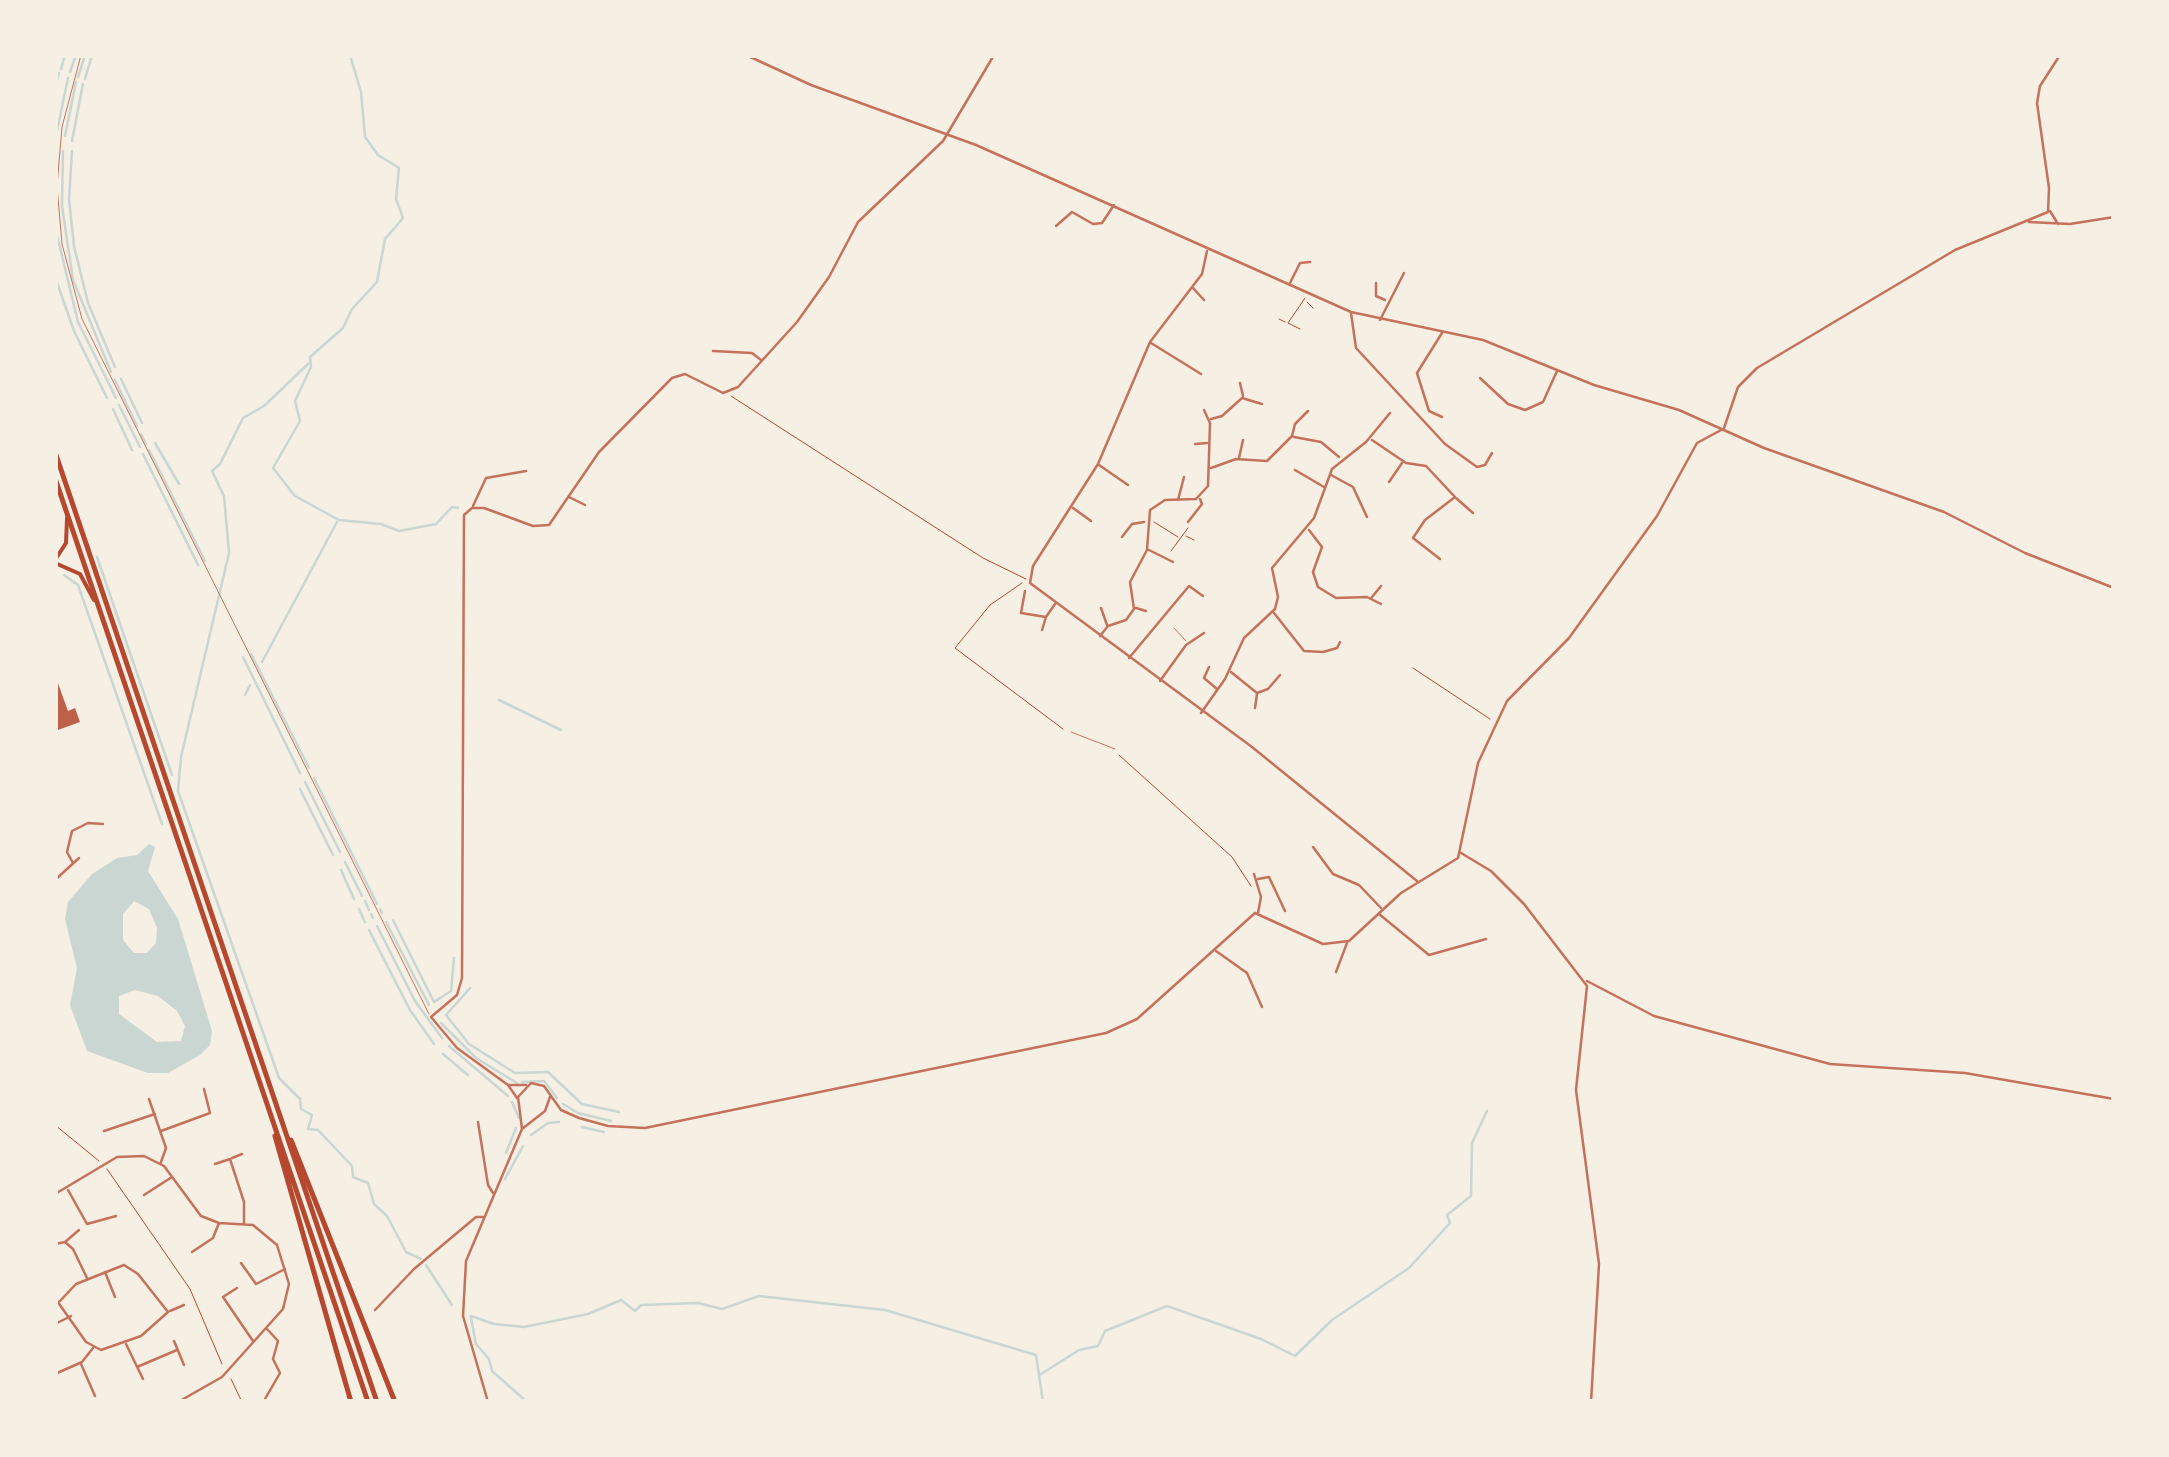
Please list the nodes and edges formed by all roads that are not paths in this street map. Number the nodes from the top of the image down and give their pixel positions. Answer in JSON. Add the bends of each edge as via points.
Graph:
{"nodes":[{"id":1,"x":81,"y":55,"type":"edge"},
{"id":2,"x":746,"y":55,"type":"edge"},
{"id":3,"x":994,"y":55,"type":"edge"},
{"id":4,"x":2060,"y":55,"type":"edge"},
{"id":5,"x":948,"y":134,"type":"junction"},
{"id":6,"x":1114,"y":205,"type":"junction"},
{"id":7,"x":2049,"y":210,"type":"junction"},
{"id":8,"x":2114,"y":217,"type":"edge"},
{"id":9,"x":2029,"y":222,"type":"junction"},
{"id":10,"x":2058,"y":224,"type":"junction"},
{"id":11,"x":1056,"y":226,"type":"dead end"},
{"id":12,"x":1207,"y":251,"type":"junction"},
{"id":13,"x":1310,"y":262,"type":"dead end"},
{"id":14,"x":1404,"y":273,"type":"dead end"},
{"id":15,"x":1290,"y":284,"type":"junction"},
{"id":16,"x":1376,"y":284,"type":"dead end"},
{"id":17,"x":1192,"y":287,"type":"junction"},
{"id":18,"x":1204,"y":300,"type":"dead end"},
{"id":19,"x":1386,"y":300,"type":"junction"},
{"id":20,"x":1351,"y":312,"type":"junction"},
{"id":21,"x":1380,"y":320,"type":"junction"},
{"id":22,"x":1443,"y":332,"type":"junction"},
{"id":23,"x":1150,"y":342,"type":"junction"},
{"id":24,"x":713,"y":351,"type":"dead end"},
{"id":25,"x":762,"y":362,"type":"junction"},
{"id":26,"x":1557,"y":371,"type":"junction"},
{"id":27,"x":1201,"y":374,"type":"dead end"},
{"id":28,"x":1480,"y":378,"type":"dead end"},
{"id":29,"x":1240,"y":383,"type":"dead end"},
{"id":30,"x":1244,"y":398,"type":"junction"},
{"id":31,"x":1262,"y":404,"type":"dead end"},
{"id":32,"x":1204,"y":410,"type":"dead end"},
{"id":33,"x":1308,"y":411,"type":"dead end"},
{"id":34,"x":1381,"y":414,"type":"dead end"},
{"id":35,"x":1442,"y":418,"type":"dead end"},
{"id":36,"x":1727,"y":418,"type":"junction"},
{"id":37,"x":1209,"y":420,"type":"junction"},
{"id":38,"x":1713,"y":424,"type":"junction"},
{"id":39,"x":1723,"y":429,"type":"junction"},
{"id":40,"x":1292,"y":436,"type":"junction"},
{"id":41,"x":1370,"y":439,"type":"junction"},
{"id":42,"x":1242,"y":440,"type":"dead end"},
{"id":43,"x":1208,"y":443,"type":"junction"},
{"id":44,"x":1195,"y":444,"type":"dead end"},
{"id":45,"x":55,"y":452,"type":"edge"},
{"id":46,"x":1492,"y":453,"type":"dead end"},
{"id":47,"x":1238,"y":459,"type":"junction"},
{"id":48,"x":1340,"y":459,"type":"junction"},
{"id":49,"x":1403,"y":462,"type":"junction"},
{"id":50,"x":1098,"y":464,"type":"junction"},
{"id":51,"x":1210,"y":468,"type":"junction"},
{"id":52,"x":526,"y":470,"type":"dead end"},
{"id":53,"x":1295,"y":470,"type":"dead end"},
{"id":54,"x":1329,"y":474,"type":"junction"},
{"id":55,"x":1127,"y":476,"type":"dead end"},
{"id":56,"x":55,"y":478,"type":"edge"},
{"id":57,"x":1184,"y":478,"type":"dead end"},
{"id":58,"x":1389,"y":482,"type":"dead end"},
{"id":59,"x":1324,"y":487,"type":"junction"},
{"id":60,"x":568,"y":496,"type":"junction"},
{"id":61,"x":1200,"y":497,"type":"junction"},
{"id":62,"x":1455,"y":497,"type":"junction"},
{"id":63,"x":1178,"y":500,"type":"junction"},
{"id":64,"x":585,"y":505,"type":"dead end"},
{"id":65,"x":1072,"y":507,"type":"junction"},
{"id":66,"x":472,"y":508,"type":"junction"},
{"id":67,"x":67,"y":512,"type":"junction"},
{"id":68,"x":1473,"y":513,"type":"dead end"},
{"id":69,"x":1368,"y":517,"type":"dead end"},
{"id":70,"x":1091,"y":521,"type":"dead end"},
{"id":71,"x":1188,"y":522,"type":"road end"},
{"id":72,"x":1146,"y":523,"type":"junction"},
{"id":73,"x":1307,"y":528,"type":"junction"},
{"id":74,"x":1122,"y":536,"type":"dead end"},
{"id":75,"x":1147,"y":550,"type":"junction"},
{"id":76,"x":1440,"y":559,"type":"dead end"},
{"id":77,"x":55,"y":562,"type":"edge"},
{"id":78,"x":1173,"y":562,"type":"dead end"},
{"id":79,"x":1317,"y":585,"type":"junction"},
{"id":80,"x":1380,"y":586,"type":"dead end"},
{"id":81,"x":1307,"y":588,"type":"dead end"},
{"id":82,"x":2114,"y":588,"type":"edge"},
{"id":83,"x":1025,"y":591,"type":"dead end"},
{"id":84,"x":1203,"y":596,"type":"dead end"},
{"id":85,"x":1372,"y":598,"type":"junction"},
{"id":86,"x":1056,"y":604,"type":"junction"},
{"id":87,"x":1381,"y":604,"type":"dead end"},
{"id":88,"x":1135,"y":607,"type":"junction"},
{"id":89,"x":1102,"y":608,"type":"dead end"},
{"id":90,"x":1146,"y":611,"type":"dead end"},
{"id":91,"x":1272,"y":612,"type":"junction"},
{"id":92,"x":100,"y":613,"type":"junction"},
{"id":93,"x":1046,"y":617,"type":"junction"},
{"id":94,"x":1108,"y":626,"type":"junction"},
{"id":95,"x":1174,"y":628,"type":"dead end"},
{"id":96,"x":1042,"y":630,"type":"dead end"},
{"id":97,"x":1204,"y":633,"type":"dead end"},
{"id":98,"x":1099,"y":637,"type":"junction"},
{"id":99,"x":1340,"y":642,"type":"dead end"},
{"id":100,"x":1188,"y":643,"type":"junction"},
{"id":101,"x":1337,"y":648,"type":"junction"},
{"id":102,"x":1340,"y":655,"type":"dead end"},
{"id":103,"x":1128,"y":659,"type":"junction"},
{"id":104,"x":1209,"y":667,"type":"dead end"},
{"id":105,"x":1230,"y":671,"type":"junction"},
{"id":106,"x":1280,"y":675,"type":"dead end"},
{"id":107,"x":1159,"y":682,"type":"junction"},
{"id":108,"x":1218,"y":690,"type":"junction"},
{"id":109,"x":1257,"y":692,"type":"junction"},
{"id":110,"x":1255,"y":708,"type":"dead end"},
{"id":111,"x":1201,"y":714,"type":"junction"},
{"id":112,"x":1071,"y":732,"type":"road end"},
{"id":113,"x":1116,"y":749,"type":"road end"},
{"id":114,"x":103,"y":824,"type":"dead end"},
{"id":115,"x":1313,"y":847,"type":"dead end"},
{"id":116,"x":1461,"y":853,"type":"junction"},
{"id":117,"x":79,"y":858,"type":"dead end"},
{"id":118,"x":73,"y":864,"type":"junction"},
{"id":119,"x":1254,"y":874,"type":"dead end"},
{"id":120,"x":1258,"y":879,"type":"junction"},
{"id":121,"x":55,"y":880,"type":"edge"},
{"id":122,"x":1418,"y":882,"type":"junction"},
{"id":123,"x":1382,"y":909,"type":"junction"},
{"id":124,"x":1285,"y":911,"type":"dead end"},
{"id":125,"x":1258,"y":913,"type":"junction"},
{"id":126,"x":1378,"y":913,"type":"junction"},
{"id":127,"x":1486,"y":939,"type":"dead end"},
{"id":128,"x":1347,"y":943,"type":"junction"},
{"id":129,"x":1214,"y":950,"type":"junction"},
{"id":130,"x":1336,"y":972,"type":"dead end"},
{"id":131,"x":1586,"y":980,"type":"junction"},
{"id":132,"x":1262,"y":1007,"type":"dead end"},
{"id":133,"x":430,"y":1016,"type":"junction"},
{"id":134,"x":508,"y":1085,"type":"junction"},
{"id":135,"x":526,"y":1086,"type":"junction"},
{"id":136,"x":204,"y":1089,"type":"dead end"},
{"id":137,"x":550,"y":1096,"type":"junction"},
{"id":138,"x":148,"y":1098,"type":"dead end"},
{"id":139,"x":518,"y":1099,"type":"junction"},
{"id":140,"x":2114,"y":1099,"type":"edge"},
{"id":141,"x":278,"y":1110,"type":"junction"},
{"id":142,"x":561,"y":1110,"type":"junction"},
{"id":143,"x":522,"y":1111,"type":"junction"},
{"id":144,"x":546,"y":1111,"type":"junction"},
{"id":145,"x":154,"y":1114,"type":"junction"},
{"id":146,"x":270,"y":1114,"type":"junction"},
{"id":147,"x":538,"y":1116,"type":"junction"},
{"id":148,"x":478,"y":1122,"type":"dead end"},
{"id":149,"x":522,"y":1129,"type":"junction"},
{"id":150,"x":488,"y":1130,"type":"dead end"},
{"id":151,"x":104,"y":1131,"type":"dead end"},
{"id":152,"x":161,"y":1131,"type":"junction"},
{"id":153,"x":480,"y":1132,"type":"junction"},
{"id":154,"x":242,"y":1154,"type":"dead end"},
{"id":155,"x":230,"y":1158,"type":"junction"},
{"id":156,"x":160,"y":1163,"type":"junction"},
{"id":157,"x":215,"y":1164,"type":"dead end"},
{"id":158,"x":172,"y":1176,"type":"junction"},
{"id":159,"x":67,"y":1188,"type":"junction"},
{"id":160,"x":55,"y":1194,"type":"edge"},
{"id":161,"x":493,"y":1194,"type":"junction"},
{"id":162,"x":144,"y":1195,"type":"dead end"},
{"id":163,"x":116,"y":1216,"type":"dead end"},
{"id":164,"x":482,"y":1217,"type":"junction"},
{"id":165,"x":219,"y":1223,"type":"junction"},
{"id":166,"x":244,"y":1223,"type":"junction"},
{"id":167,"x":79,"y":1230,"type":"dead end"},
{"id":168,"x":65,"y":1242,"type":"junction"},
{"id":169,"x":55,"y":1244,"type":"edge"},
{"id":170,"x":192,"y":1252,"type":"dead end"},
{"id":171,"x":241,"y":1263,"type":"dead end"},
{"id":172,"x":286,"y":1268,"type":"junction"},
{"id":173,"x":104,"y":1271,"type":"junction"},
{"id":174,"x":87,"y":1278,"type":"junction"},
{"id":175,"x":256,"y":1284,"type":"junction"},
{"id":176,"x":237,"y":1288,"type":"dead end"},
{"id":177,"x":248,"y":1289,"type":"dead end"},
{"id":178,"x":115,"y":1297,"type":"dead end"},
{"id":179,"x":58,"y":1299,"type":"edge"},
{"id":180,"x":184,"y":1304,"type":"dead end"},
{"id":181,"x":377,"y":1307,"type":"dead end"},
{"id":182,"x":168,"y":1312,"type":"junction"},
{"id":183,"x":71,"y":1316,"type":"junction"},
{"id":184,"x":55,"y":1324,"type":"edge"},
{"id":185,"x":266,"y":1328,"type":"junction"},
{"id":186,"x":174,"y":1341,"type":"dead end"},
{"id":187,"x":254,"y":1342,"type":"junction"},
{"id":188,"x":126,"y":1343,"type":"junction"},
{"id":189,"x":93,"y":1348,"type":"junction"},
{"id":190,"x":178,"y":1350,"type":"junction"},
{"id":191,"x":80,"y":1363,"type":"junction"},
{"id":192,"x":184,"y":1365,"type":"dead end"},
{"id":193,"x":137,"y":1367,"type":"junction"},
{"id":194,"x":55,"y":1374,"type":"edge"},
{"id":195,"x":143,"y":1379,"type":"dead end"},
{"id":196,"x":199,"y":1392,"type":"junction"},
{"id":197,"x":95,"y":1396,"type":"dead end"},
{"id":198,"x":265,"y":1399,"type":"dead end"},
{"id":199,"x":178,"y":1402,"type":"edge"},
{"id":200,"x":203,"y":1402,"type":"edge"},
{"id":201,"x":351,"y":1402,"type":"edge"},
{"id":202,"x":368,"y":1402,"type":"edge"},
{"id":203,"x":377,"y":1402,"type":"edge"},
{"id":204,"x":395,"y":1402,"type":"edge"},
{"id":205,"x":488,"y":1402,"type":"edge"},
{"id":206,"x":1591,"y":1402,"type":"edge"}],
"edges":[{"from":1,"to":133,"type":"lane","via":[[58,165],[70,281],[93,344]]},
{"from":2,"to":5,"type":"street"},
{"from":3,"to":5,"type":"street"},
{"from":4,"to":7,"type":"street","via":[[2037,102]]},
{"from":5,"to":6,"type":"street"},
{"from":5,"to":25,"type":"street","via":[[858,222],[829,277]]},
{"from":6,"to":11,"type":"street","via":[[1100,224],[1072,212]]},
{"from":6,"to":12,"type":"street"},
{"from":7,"to":9,"type":"street"},
{"from":7,"to":10,"type":"street"},
{"from":8,"to":10,"type":"street"},
{"from":9,"to":10,"type":"street"},
{"from":9,"to":36,"type":"street","via":[[1955,250],[1757,368],[1738,387]]},
{"from":12,"to":15,"type":"street"},
{"from":12,"to":17,"type":"street"},
{"from":13,"to":15,"type":"street","via":[[1300,263]]},
{"from":14,"to":19,"type":"street"},
{"from":15,"to":20,"type":"street"},
{"from":16,"to":19,"type":"street","via":[[1376,296]]},
{"from":17,"to":18,"type":"street"},
{"from":17,"to":23,"type":"street"},
{"from":19,"to":21,"type":"street"},
{"from":20,"to":21,"type":"street"},
{"from":20,"to":46,"type":"street","via":[[1356,348],[1445,444],[1476,467]]},
{"from":21,"to":22,"type":"street"},
{"from":22,"to":26,"type":"street","via":[[1482,340]]},
{"from":22,"to":35,"type":"street","via":[[1418,369],[1429,411]]},
{"from":23,"to":27,"type":"street"},
{"from":23,"to":50,"type":"street"},
{"from":24,"to":25,"type":"street","via":[[752,353]]},
{"from":25,"to":60,"type":"street","via":[[727,393],[685,374],[672,378],[598,452]]},
{"from":26,"to":28,"type":"street","via":[[1544,402],[1526,410],[1508,404]]},
{"from":26,"to":38,"type":"street"},
{"from":29,"to":30,"type":"street"},
{"from":30,"to":31,"type":"street"},
{"from":30,"to":37,"type":"street"},
{"from":32,"to":37,"type":"street"},
{"from":33,"to":40,"type":"street"},
{"from":34,"to":41,"type":"street","via":[[1388,415]]},
{"from":36,"to":38,"type":"street"},
{"from":36,"to":39,"type":"street"},
{"from":37,"to":43,"type":"street"},
{"from":38,"to":39,"type":"street"},
{"from":39,"to":82,"type":"street","via":[[1944,512]]},
{"from":39,"to":116,"type":"street","via":[[1697,443],[1657,516],[1569,638],[1520,683],[1494,722],[1476,770]]},
{"from":40,"to":47,"type":"street","via":[[1267,461]]},
{"from":40,"to":48,"type":"street","via":[[1321,442]]},
{"from":41,"to":48,"type":"street"},
{"from":41,"to":49,"type":"street"},
{"from":42,"to":47,"type":"street"},
{"from":43,"to":44,"type":"street"},
{"from":43,"to":51,"type":"street"},
{"from":45,"to":141,"type":"highway"},
{"from":47,"to":51,"type":"street"},
{"from":48,"to":54,"type":"street"},
{"from":49,"to":58,"type":"street"},
{"from":49,"to":62,"type":"street","via":[[1423,465]]},
{"from":50,"to":55,"type":"street","via":[[1126,484]]},
{"from":50,"to":65,"type":"street"},
{"from":51,"to":61,"type":"street","via":[[1210,484]]},
{"from":52,"to":66,"type":"street","via":[[486,478]]},
{"from":53,"to":59,"type":"street"},
{"from":54,"to":59,"type":"street"},
{"from":54,"to":69,"type":"street","via":[[1352,486]]},
{"from":56,"to":67,"type":"highway"},
{"from":57,"to":63,"type":"street"},
{"from":59,"to":73,"type":"street"},
{"from":60,"to":64,"type":"street"},
{"from":60,"to":66,"type":"street","via":[[543,527]]},
{"from":61,"to":63,"type":"street"},
{"from":61,"to":71,"type":"street"},
{"from":62,"to":68,"type":"street"},
{"from":62,"to":76,"type":"street","via":[[1411,540]]},
{"from":63,"to":72,"type":"street","via":[[1159,502]]},
{"from":65,"to":70,"type":"street"},
{"from":65,"to":86,"type":"street","via":[[1029,579]]},
{"from":66,"to":133,"type":"street","via":[[463,518],[462,978],[457,995]]},
{"from":67,"to":77,"type":"main road","via":[[66,543]]},
{"from":67,"to":92,"type":"highway"},
{"from":72,"to":74,"type":"street","via":[[1132,524]]},
{"from":72,"to":75,"type":"street"},
{"from":73,"to":79,"type":"street","via":[[1322,548]]},
{"from":73,"to":91,"type":"street","via":[[1272,568],[1278,597]]},
{"from":75,"to":78,"type":"street"},
{"from":75,"to":88,"type":"street","via":[[1130,580]]},
{"from":77,"to":92,"type":"main road","via":[[80,574]]},
{"from":79,"to":81,"type":"street"},
{"from":79,"to":85,"type":"street","via":[[1336,598]]},
{"from":80,"to":85,"type":"street"},
{"from":83,"to":93,"type":"street","via":[[1021,613]]},
{"from":84,"to":103,"type":"street","via":[[1189,586]]},
{"from":85,"to":87,"type":"street"},
{"from":86,"to":93,"type":"street"},
{"from":86,"to":98,"type":"street"},
{"from":88,"to":90,"type":"street"},
{"from":88,"to":94,"type":"street","via":[[1126,620]]},
{"from":89,"to":94,"type":"street"},
{"from":91,"to":101,"type":"street","via":[[1304,651]]},
{"from":91,"to":105,"type":"street","via":[[1244,638]]},
{"from":92,"to":146,"type":"highway"},
{"from":93,"to":96,"type":"street"},
{"from":94,"to":98,"type":"street"},
{"from":95,"to":100,"type":"lane"},
{"from":97,"to":100,"type":"street"},
{"from":98,"to":103,"type":"street"},
{"from":99,"to":101,"type":"street"},
{"from":100,"to":107,"type":"street"},
{"from":101,"to":102,"type":"street"},
{"from":103,"to":107,"type":"street"},
{"from":104,"to":108,"type":"street","via":[[1204,678]]},
{"from":105,"to":108,"type":"street"},
{"from":105,"to":109,"type":"street"},
{"from":106,"to":109,"type":"street"},
{"from":107,"to":111,"type":"street"},
{"from":108,"to":111,"type":"street"},
{"from":109,"to":110,"type":"street"},
{"from":111,"to":122,"type":"street","via":[[1252,746]]},
{"from":112,"to":113,"type":"lane"},
{"from":114,"to":118,"type":"street","via":[[72,830],[67,852]]},
{"from":115,"to":123,"type":"street","via":[[1333,874],[1362,888]]},
{"from":116,"to":122,"type":"street"},
{"from":116,"to":131,"type":"street","via":[[1515,894]]},
{"from":117,"to":118,"type":"street"},
{"from":118,"to":121,"type":"street"},
{"from":119,"to":120,"type":"street"},
{"from":120,"to":124,"type":"street","via":[[1269,877]]},
{"from":120,"to":125,"type":"street"},
{"from":122,"to":123,"type":"street"},
{"from":123,"to":126,"type":"street"},
{"from":125,"to":128,"type":"street","via":[[1323,944]]},
{"from":125,"to":129,"type":"street"},
{"from":126,"to":127,"type":"street","via":[[1429,954]]},
{"from":126,"to":128,"type":"street"},
{"from":128,"to":130,"type":"street"},
{"from":129,"to":132,"type":"street","via":[[1246,973]]},
{"from":129,"to":142,"type":"street","via":[[1133,1022],[1048,1047],[650,1127],[601,1124]]},
{"from":131,"to":140,"type":"street","via":[[1654,1016],[1824,1063],[1966,1073]]},
{"from":131,"to":206,"type":"street","via":[[1576,1090],[1599,1264]]},
{"from":133,"to":134,"type":"street","via":[[457,1048]]},
{"from":134,"to":135,"type":"street"},
{"from":134,"to":139,"type":"street"},
{"from":135,"to":137,"type":"street","via":[[541,1085]]},
{"from":135,"to":139,"type":"street"},
{"from":136,"to":152,"type":"street","via":[[210,1114]]},
{"from":137,"to":142,"type":"street"},
{"from":137,"to":144,"type":"street"},
{"from":138,"to":145,"type":"street"},
{"from":139,"to":143,"type":"street"},
{"from":141,"to":203,"type":"highway"},
{"from":141,"to":204,"type":"highway"},
{"from":142,"to":144,"type":"street"},
{"from":143,"to":147,"type":"street"},
{"from":143,"to":149,"type":"street"},
{"from":144,"to":147,"type":"street"},
{"from":145,"to":151,"type":"street"},
{"from":145,"to":152,"type":"street"},
{"from":146,"to":201,"type":"highway"},
{"from":146,"to":202,"type":"highway"},
{"from":147,"to":149,"type":"street"},
{"from":148,"to":153,"type":"street"},
{"from":149,"to":161,"type":"street"},
{"from":150,"to":153,"type":"street"},
{"from":152,"to":156,"type":"street","via":[[166,1152]]},
{"from":153,"to":161,"type":"street"},
{"from":154,"to":155,"type":"street"},
{"from":155,"to":157,"type":"street"},
{"from":155,"to":166,"type":"street"},
{"from":156,"to":158,"type":"street"},
{"from":156,"to":159,"type":"street","via":[[130,1155]]},
{"from":158,"to":162,"type":"street"},
{"from":158,"to":165,"type":"street","via":[[196,1210]]},
{"from":159,"to":160,"type":"street"},
{"from":159,"to":163,"type":"street","via":[[86,1223]]},
{"from":161,"to":164,"type":"street"},
{"from":164,"to":181,"type":"street"},
{"from":164,"to":205,"type":"street","via":[[461,1293]]},
{"from":165,"to":166,"type":"street"},
{"from":165,"to":170,"type":"street","via":[[213,1238]]},
{"from":166,"to":172,"type":"street","via":[[270,1236]]},
{"from":167,"to":168,"type":"street"},
{"from":168,"to":169,"type":"street"},
{"from":168,"to":174,"type":"street"},
{"from":171,"to":175,"type":"street"},
{"from":172,"to":175,"type":"street"},
{"from":172,"to":185,"type":"street","via":[[288,1296]]},
{"from":173,"to":174,"type":"street"},
{"from":173,"to":178,"type":"street"},
{"from":173,"to":182,"type":"street","via":[[129,1267]]},
{"from":174,"to":179,"type":"street"},
{"from":175,"to":177,"type":"street"},
{"from":176,"to":187,"type":"street","via":[[221,1299]]},
{"from":179,"to":183,"type":"street"},
{"from":180,"to":182,"type":"street"},
{"from":182,"to":188,"type":"street"},
{"from":183,"to":184,"type":"street"},
{"from":183,"to":189,"type":"street"},
{"from":185,"to":187,"type":"street"},
{"from":185,"to":198,"type":"street","via":[[278,1341],[273,1359],[282,1375]]},
{"from":186,"to":190,"type":"street"},
{"from":187,"to":196,"type":"street"},
{"from":188,"to":189,"type":"street"},
{"from":188,"to":193,"type":"street"},
{"from":189,"to":191,"type":"street"},
{"from":190,"to":192,"type":"street"},
{"from":190,"to":193,"type":"street"},
{"from":191,"to":194,"type":"street"},
{"from":191,"to":197,"type":"street"},
{"from":193,"to":195,"type":"street"},
{"from":196,"to":199,"type":"street"},
{"from":196,"to":200,"type":"street"}]}
